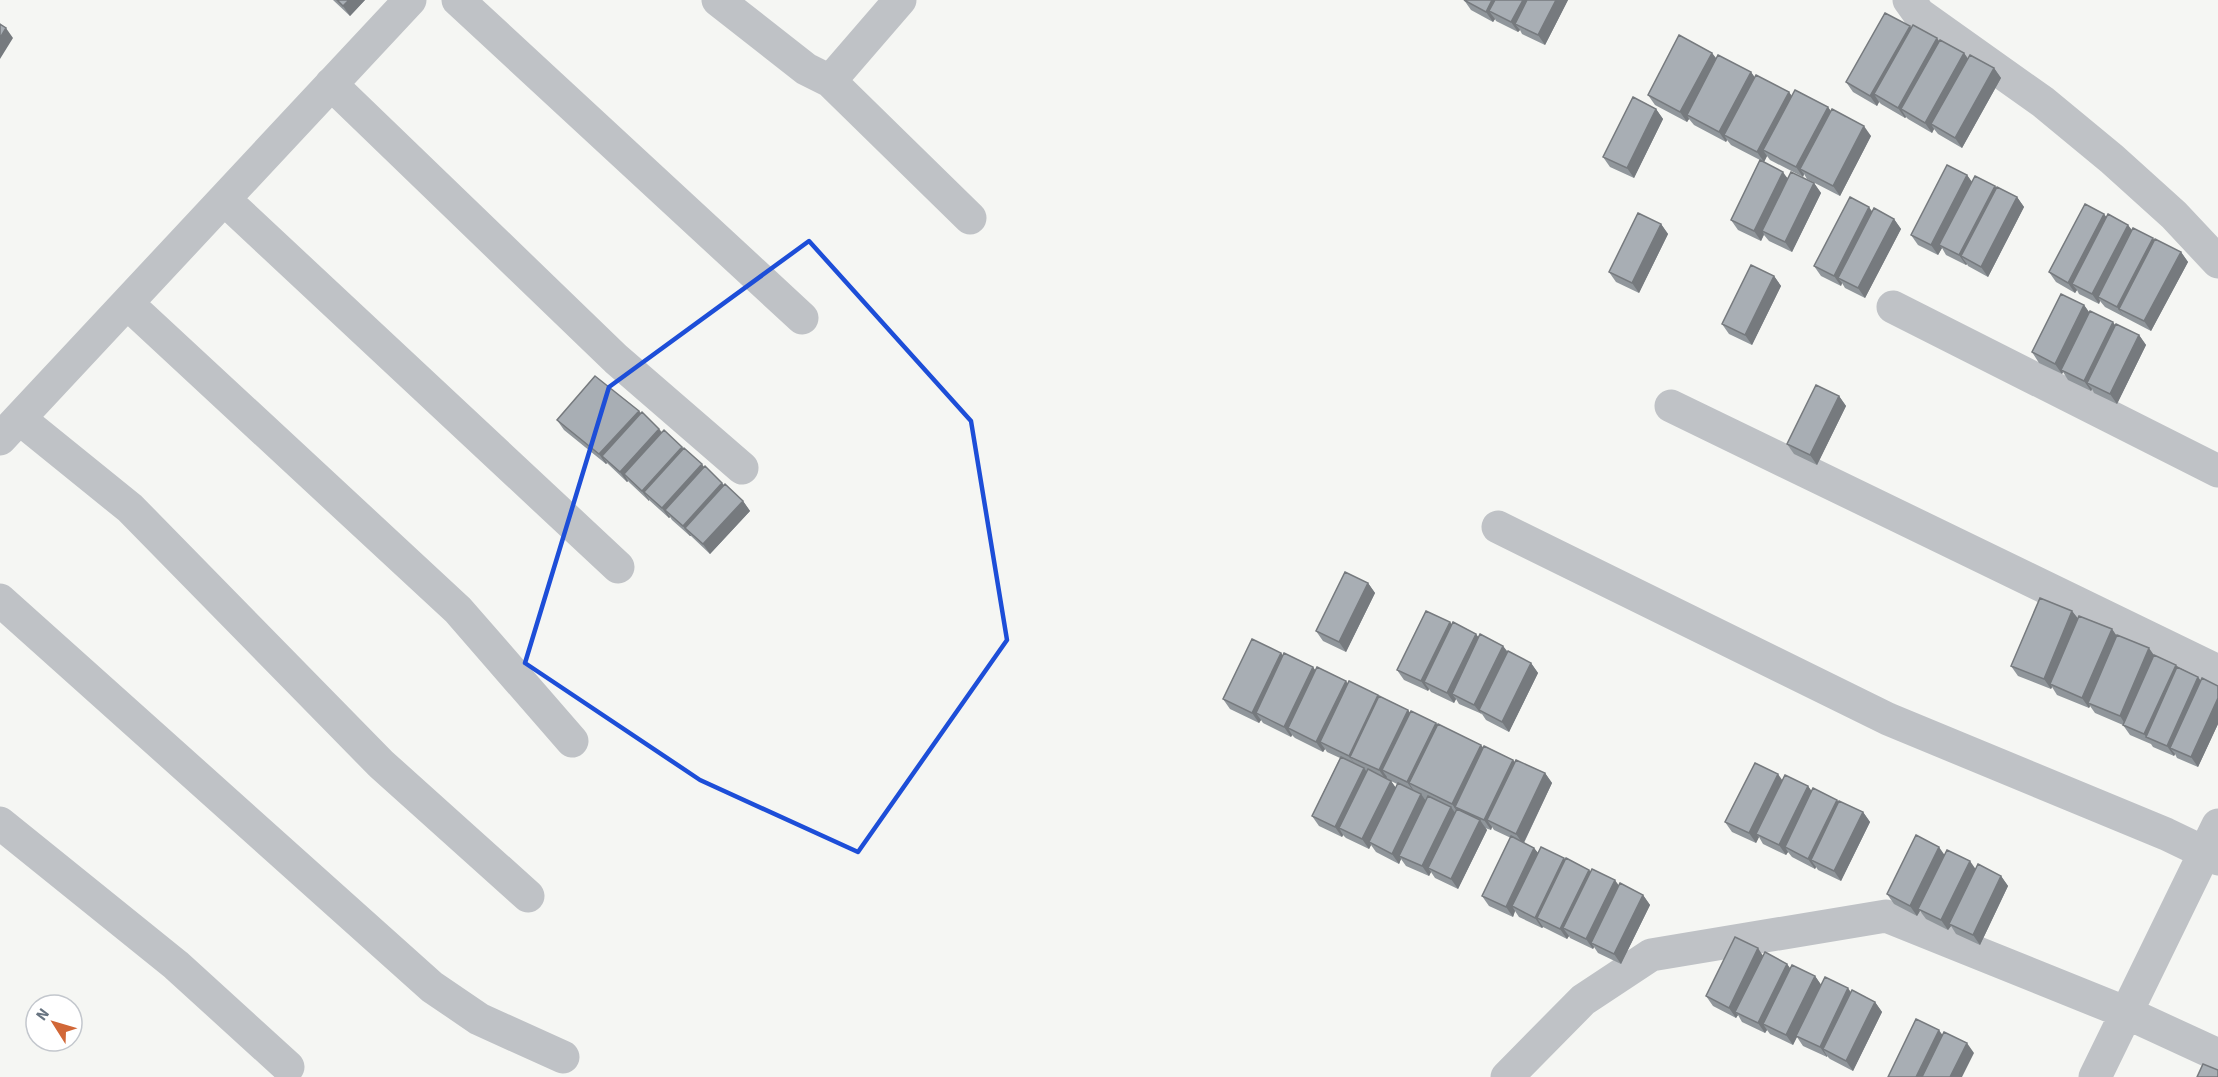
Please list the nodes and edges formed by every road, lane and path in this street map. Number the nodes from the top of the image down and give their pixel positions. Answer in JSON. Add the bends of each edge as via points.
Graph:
{"nodes":[{"id":1,"x":410,"y":0,"type":"edge"},
{"id":2,"x":458,"y":0,"type":"edge"},
{"id":3,"x":718,"y":0,"type":"edge"},
{"id":4,"x":900,"y":0,"type":"edge"},
{"id":5,"x":1909,"y":0,"type":"edge"},
{"id":6,"x":830,"y":81,"type":"junction"},
{"id":7,"x":331,"y":84,"type":"junction"},
{"id":8,"x":225,"y":200,"type":"junction"},
{"id":9,"x":970,"y":218,"type":"dead end"},
{"id":10,"x":2218,"y":262,"type":"edge"},
{"id":11,"x":128,"y":304,"type":"junction"},
{"id":12,"x":1893,"y":307,"type":"dead end"},
{"id":13,"x":802,"y":318,"type":"dead end"},
{"id":14,"x":1671,"y":406,"type":"dead end"},
{"id":15,"x":10,"y":429,"type":"edge"},
{"id":16,"x":742,"y":468,"type":"dead end"},
{"id":17,"x":2218,"y":471,"type":"edge"},
{"id":18,"x":1498,"y":527,"type":"dead end"},
{"id":19,"x":618,"y":567,"type":"dead end"},
{"id":20,"x":0,"y":600,"type":"edge"},
{"id":21,"x":2218,"y":670,"type":"edge"},
{"id":22,"x":572,"y":741,"type":"dead end"},
{"id":23,"x":0,"y":823,"type":"edge"},
{"id":24,"x":2214,"y":846,"type":"edge"},
{"id":25,"x":528,"y":896,"type":"dead end"},
{"id":26,"x":2127,"y":1012,"type":"junction"},
{"id":27,"x":2218,"y":1055,"type":"edge"},
{"id":28,"x":563,"y":1057,"type":"dead end"},
{"id":29,"x":288,"y":1067,"type":"dead end"},
{"id":30,"x":1507,"y":1077,"type":"edge"},
{"id":31,"x":2095,"y":1077,"type":"edge"}],
"edges":[{"from":1,"to":7,"type":"street"},
{"from":2,"to":13,"type":"street"},
{"from":3,"to":6,"type":"street","via":[[806,69]]},
{"from":4,"to":6,"type":"street"},
{"from":5,"to":10,"type":"street","via":[[1919,14],[2043,102],[2112,159],[2174,215]]},
{"from":6,"to":9,"type":"street"},
{"from":7,"to":8,"type":"street"},
{"from":7,"to":16,"type":"street","via":[[616,359]]},
{"from":8,"to":11,"type":"street"},
{"from":8,"to":19,"type":"street"},
{"from":11,"to":15,"type":"street"},
{"from":11,"to":22,"type":"street","via":[[458,610]]},
{"from":12,"to":17,"type":"street"},
{"from":14,"to":21,"type":"street"},
{"from":15,"to":25,"type":"street","via":[[130,508],[381,764]]},
{"from":18,"to":24,"type":"street","via":[[1888,719],[2156,830]]},
{"from":20,"to":28,"type":"street","via":[[432,987],[479,1019]]},
{"from":23,"to":29,"type":"street","via":[[176,965]]},
{"from":24,"to":26,"type":"street"},
{"from":26,"to":27,"type":"street"},
{"from":26,"to":30,"type":"street","via":[[1886,916],[1652,955],[1583,1000]]},
{"from":26,"to":31,"type":"street"}]}
